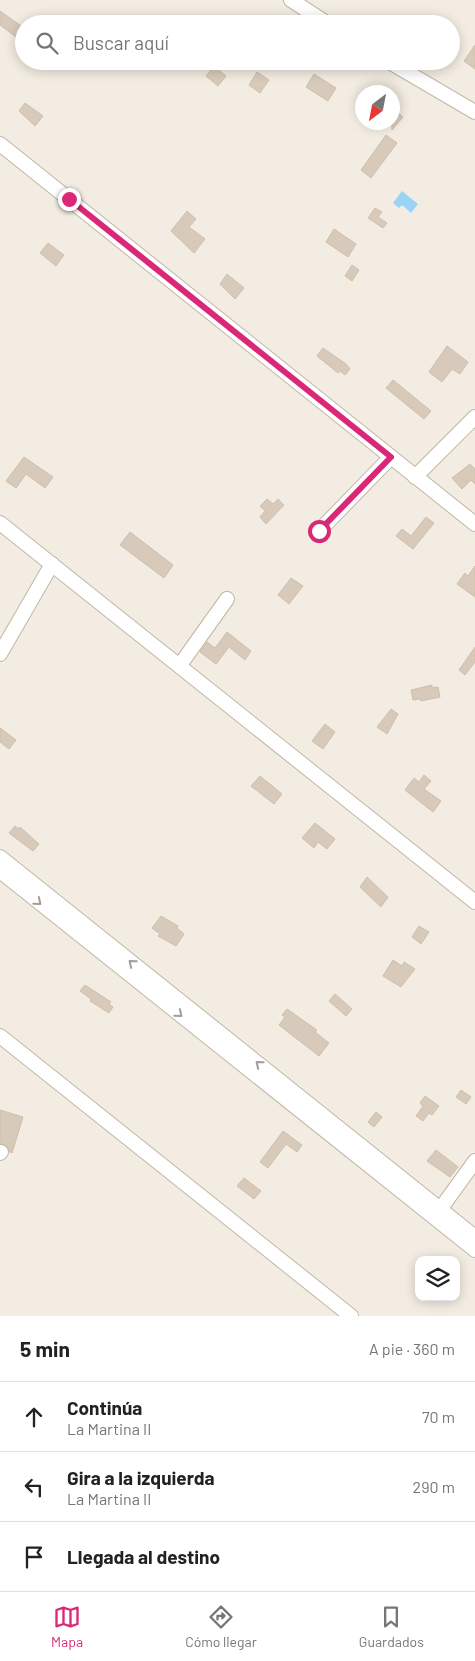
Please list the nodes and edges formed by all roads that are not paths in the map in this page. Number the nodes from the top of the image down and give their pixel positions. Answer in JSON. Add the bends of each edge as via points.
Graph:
{"nodes":[{"id":1,"x":291,"y":0,"type":"edge"},
{"id":2,"x":314,"y":15,"type":"edge"},
{"id":3,"x":403,"y":70,"type":"edge"},
{"id":4,"x":475,"y":112,"type":"edge"},
{"id":5,"x":0,"y":144,"type":"edge"},
{"id":6,"x":475,"y":417,"type":"edge"},
{"id":7,"x":391,"y":457,"type":"junction"},
{"id":8,"x":415,"y":477,"type":"junction"},
{"id":9,"x":0,"y":523,"type":"edge"},
{"id":10,"x":475,"y":524,"type":"edge"},
{"id":11,"x":319,"y":531,"type":"dead end"},
{"id":12,"x":52,"y":564,"type":"junction"},
{"id":13,"x":227,"y":599,"type":"dead end"},
{"id":14,"x":0,"y":654,"type":"edge"},
{"id":15,"x":180,"y":665,"type":"junction"},
{"id":16,"x":0,"y":857,"type":"edge"},
{"id":17,"x":0,"y":871,"type":"edge"},
{"id":18,"x":475,"y":902,"type":"edge"},
{"id":19,"x":0,"y":1036,"type":"edge"},
{"id":20,"x":475,"y":1161,"type":"edge"},
{"id":21,"x":437,"y":1213,"type":"junction"},
{"id":22,"x":475,"y":1237,"type":"edge"},
{"id":23,"x":475,"y":1250,"type":"edge"},
{"id":24,"x":351,"y":1316,"type":"edge"}],
"edges":[{"from":1,"to":2,"type":"street"},
{"from":3,"to":4,"type":"street"},
{"from":5,"to":7,"type":"street"},
{"from":6,"to":8,"type":"street"},
{"from":7,"to":8,"type":"street"},
{"from":7,"to":11,"type":"street"},
{"from":8,"to":10,"type":"street"},
{"from":9,"to":12,"type":"street"},
{"from":12,"to":14,"type":"street"},
{"from":12,"to":15,"type":"street"},
{"from":13,"to":15,"type":"street"},
{"from":15,"to":18,"type":"street"},
{"from":21,"to":16,"type":"street","one_way":true},
{"from":17,"to":21,"type":"street","one_way":true},
{"from":19,"to":24,"type":"street"},
{"from":20,"to":21,"type":"street"},
{"from":21,"to":22,"type":"street"},
{"from":21,"to":23,"type":"street"}]}
